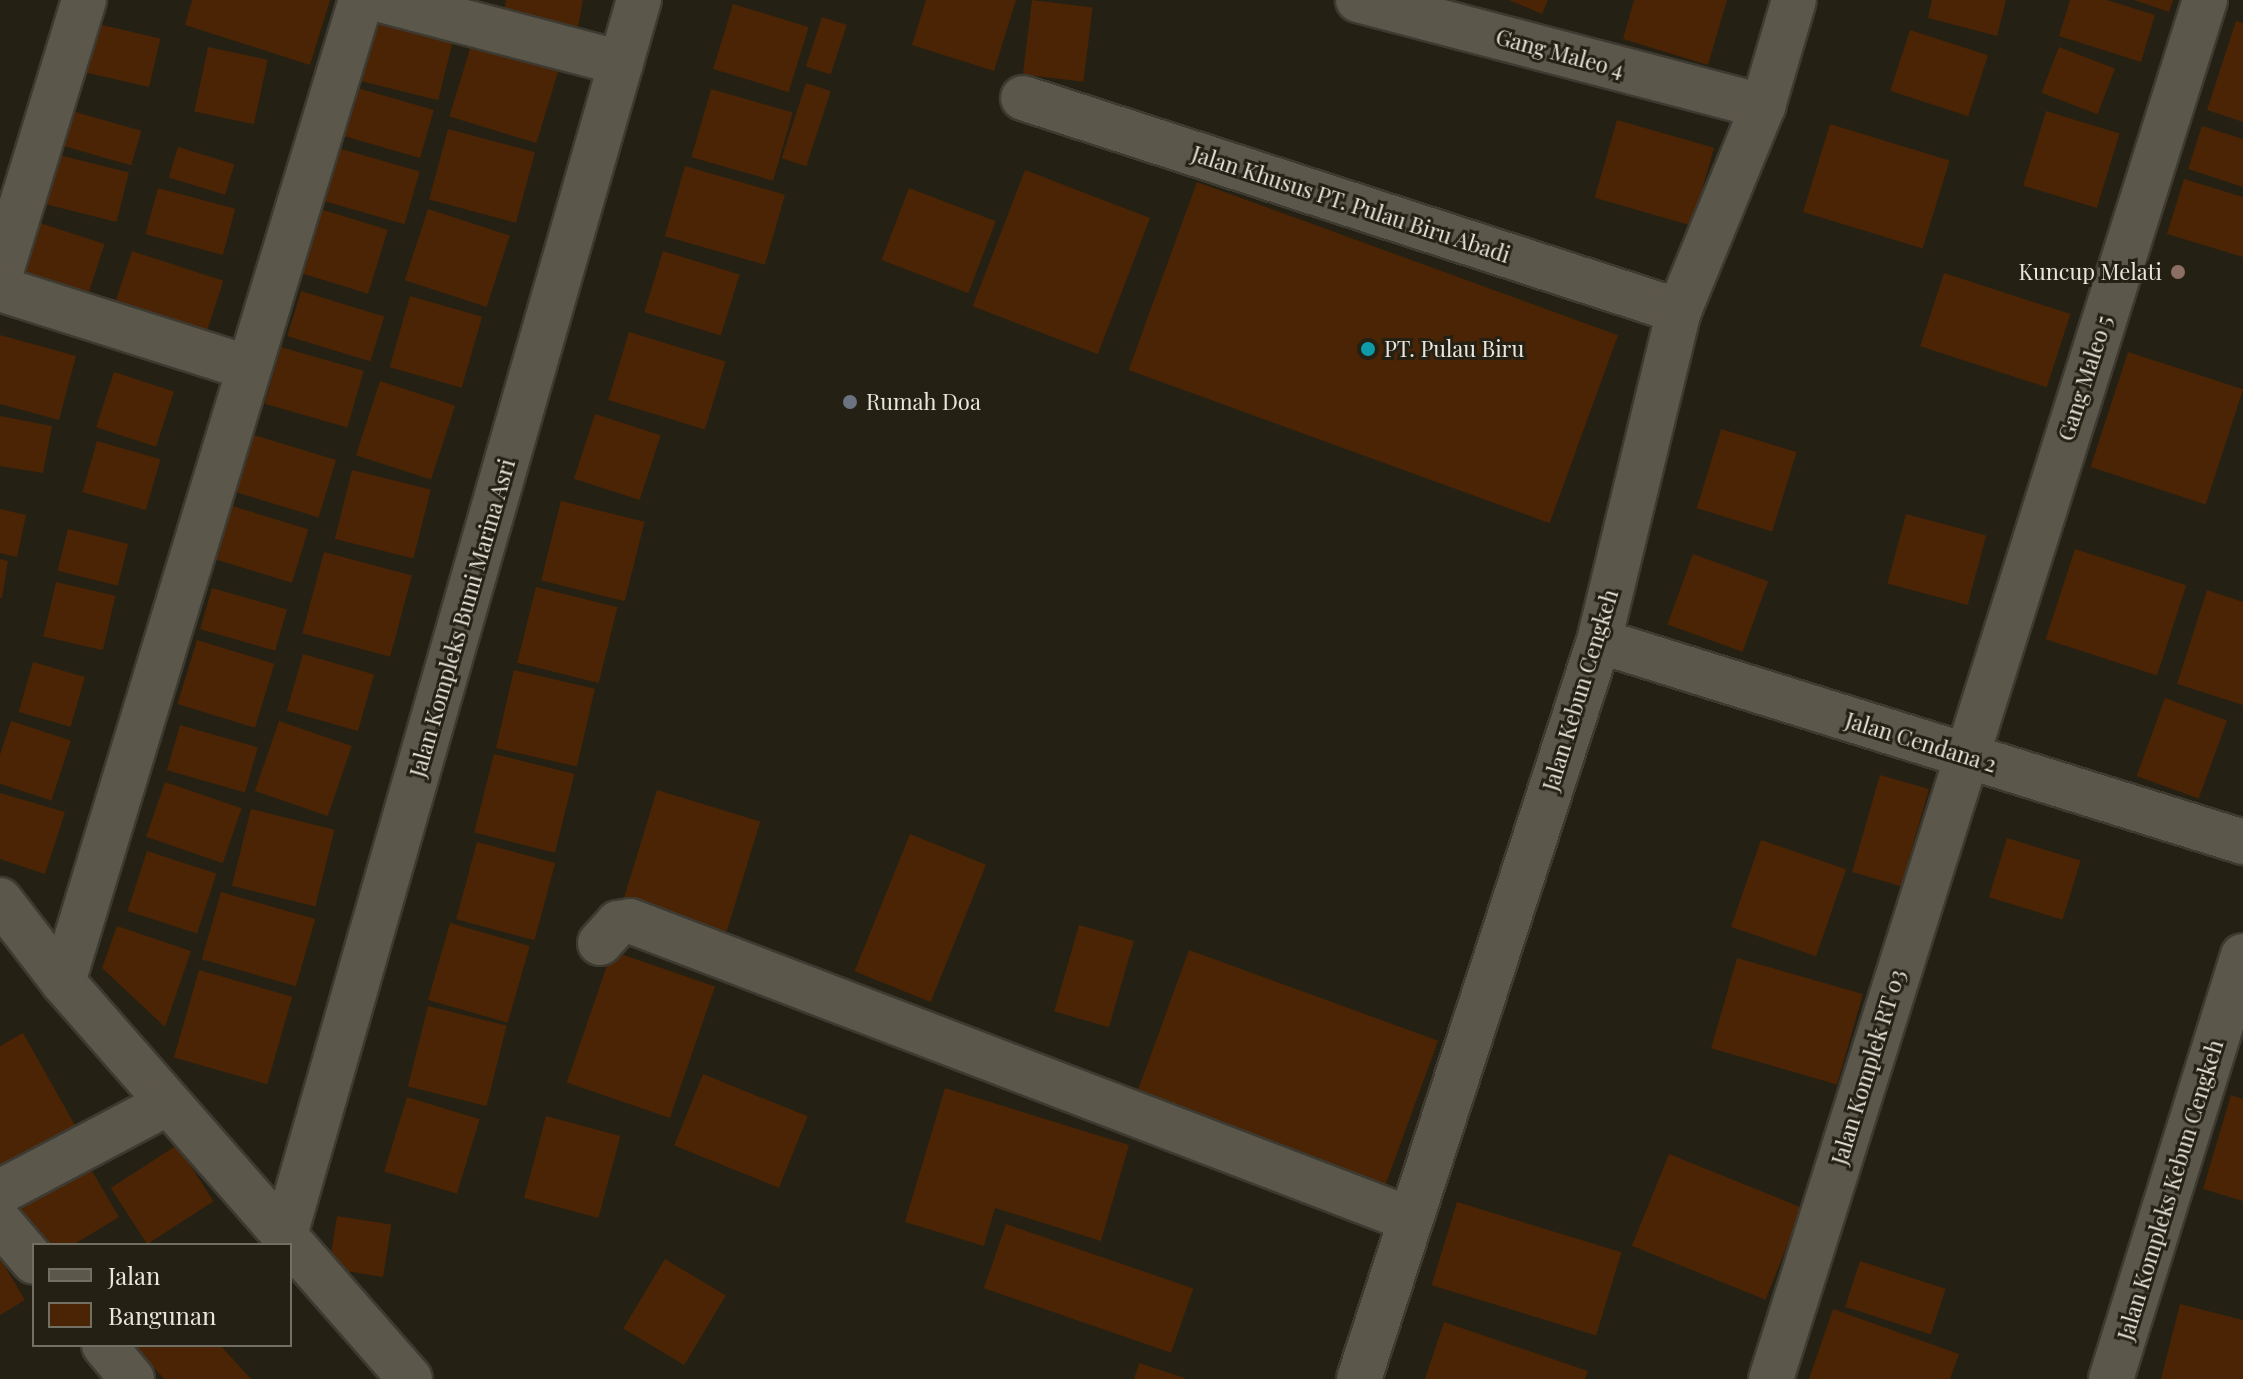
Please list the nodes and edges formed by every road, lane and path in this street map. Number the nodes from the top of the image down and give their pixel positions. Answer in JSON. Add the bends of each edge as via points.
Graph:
{"nodes":[{"id":1,"x":84,"y":0,"type":"edge"},
{"id":2,"x":361,"y":0,"type":"edge"},
{"id":3,"x":381,"y":0,"type":"edge"},
{"id":4,"x":639,"y":0,"type":"edge"},
{"id":5,"x":1358,"y":0,"type":"edge"},
{"id":6,"x":1794,"y":0,"type":"edge"},
{"id":7,"x":2205,"y":0,"type":"edge"},
{"id":8,"x":621,"y":63,"type":"junction"},
{"id":9,"x":1023,"y":98,"type":"dead end"},
{"id":10,"x":1763,"y":106,"type":"junction"},
{"id":11,"x":0,"y":275,"type":"edge"},
{"id":12,"x":0,"y":289,"type":"edge"},
{"id":13,"x":1679,"y":311,"type":"junction"},
{"id":14,"x":249,"y":368,"type":"junction"},
{"id":15,"x":1599,"y":641,"type":"junction"},
{"id":16,"x":1964,"y":755,"type":"junction"},
{"id":17,"x":2243,"y":842,"type":"edge"},
{"id":18,"x":0,"y":900,"type":"edge"},
{"id":19,"x":600,"y":943,"type":"dead end"},
{"id":20,"x":2243,"y":956,"type":"edge"},
{"id":21,"x":63,"y":982,"type":"junction"},
{"id":22,"x":168,"y":1103,"type":"junction"},
{"id":23,"x":0,"y":1192,"type":"edge"},
{"id":24,"x":1407,"y":1218,"type":"junction"},
{"id":25,"x":0,"y":1222,"type":"edge"},
{"id":26,"x":285,"y":1235,"type":"junction"},
{"id":27,"x":292,"y":1243,"type":"edge"},
{"id":28,"x":292,"y":1243,"type":"edge"},
{"id":29,"x":32,"y":1260,"type":"edge"},
{"id":30,"x":106,"y":1347,"type":"edge"},
{"id":31,"x":132,"y":1379,"type":"edge"},
{"id":32,"x":410,"y":1379,"type":"edge"},
{"id":33,"x":1359,"y":1379,"type":"edge"},
{"id":34,"x":1771,"y":1379,"type":"edge"},
{"id":35,"x":2111,"y":1379,"type":"edge"}],
"edges":[{"from":1,"to":11,"type":"street"},
{"from":2,"to":14,"type":"street"},
{"from":3,"to":8,"type":"street"},
{"from":4,"to":8,"type":"street","name":"Jalan Kompleks Bumi Marina Asri"},
{"from":5,"to":10,"type":"street","name":"Gang Maleo 4"},
{"from":6,"to":10,"type":"street","name":"Jalan Kebun Cengkeh"},
{"from":7,"to":16,"type":"street","name":"Gang Maleo 5"},
{"from":8,"to":26,"type":"street","name":"Jalan Kompleks Bumi Marina Asri"},
{"from":9,"to":13,"type":"street","name":"Jalan Khusus PT. Pulau Biru Abadi"},
{"from":10,"to":13,"type":"street","name":"Jalan Kebun Cengkeh"},
{"from":12,"to":14,"type":"street"},
{"from":13,"to":15,"type":"street","name":"Jalan Kebun Cengkeh"},
{"from":14,"to":21,"type":"street"},
{"from":15,"to":16,"type":"street","name":"Jalan Cendana 2"},
{"from":15,"to":24,"type":"street","name":"Jalan Kebun Cengkeh"},
{"from":16,"to":17,"type":"street","name":"Jalan Cendana 2"},
{"from":16,"to":34,"type":"street","name":"Jalan Komplek RT 03"},
{"from":18,"to":21,"type":"street"},
{"from":19,"to":24,"type":"street","via":[[618,923],[630,921]]},
{"from":20,"to":35,"type":"street","name":"Jalan Kompleks Kebun Cengkeh"},
{"from":21,"to":22,"type":"street"},
{"from":22,"to":23,"type":"street"},
{"from":22,"to":26,"type":"street"},
{"from":24,"to":33,"type":"street","name":"Jalan Kebun Cengkeh"},
{"from":25,"to":29,"type":"street"},
{"from":26,"to":28,"type":"street"},
{"from":27,"to":32,"type":"street"},
{"from":30,"to":31,"type":"street"}]}
